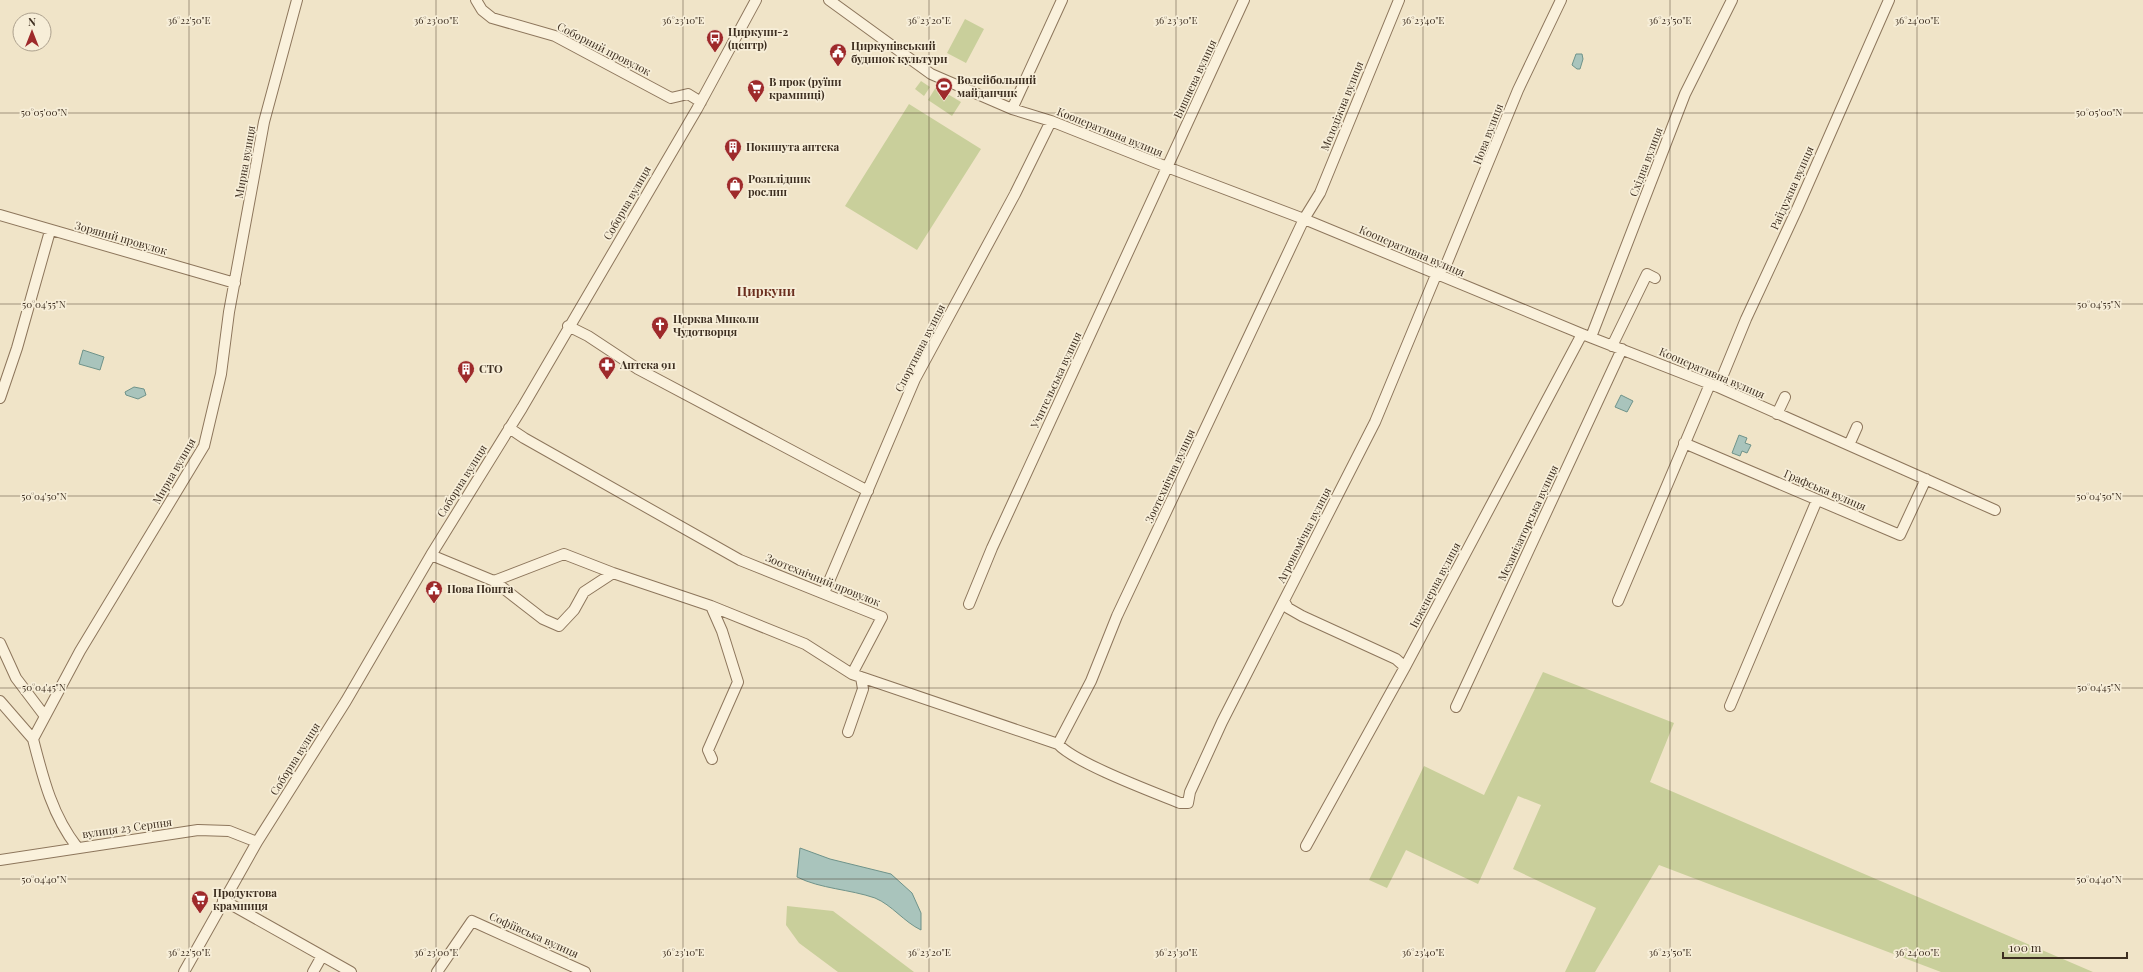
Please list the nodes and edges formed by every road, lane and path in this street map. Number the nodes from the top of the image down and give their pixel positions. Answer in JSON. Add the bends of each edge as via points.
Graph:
{"nodes":[{"id":1,"x":297,"y":0,"type":"edge"},
{"id":2,"x":476,"y":0,"type":"edge"},
{"id":3,"x":756,"y":0,"type":"edge"},
{"id":4,"x":829,"y":0,"type":"edge"},
{"id":5,"x":1062,"y":0,"type":"edge"},
{"id":6,"x":1244,"y":0,"type":"edge"},
{"id":7,"x":1399,"y":0,"type":"edge"},
{"id":8,"x":1561,"y":0,"type":"edge"},
{"id":9,"x":1732,"y":0,"type":"edge"},
{"id":10,"x":1889,"y":0,"type":"edge"},
{"id":11,"x":701,"y":102,"type":"junction"},
{"id":12,"x":1012,"y":109,"type":"junction"},
{"id":13,"x":1051,"y":121,"type":"junction"},
{"id":14,"x":1167,"y":167,"type":"junction"},
{"id":15,"x":0,"y":215,"type":"edge"},
{"id":16,"x":1304,"y":219,"type":"junction"},
{"id":17,"x":50,"y":231,"type":"junction"},
{"id":18,"x":1436,"y":274,"type":"junction"},
{"id":19,"x":1654,"y":278,"type":"dead end"},
{"id":20,"x":235,"y":283,"type":"junction"},
{"id":21,"x":568,"y":326,"type":"junction"},
{"id":22,"x":1586,"y":335,"type":"junction"},
{"id":23,"x":1612,"y":346,"type":"junction"},
{"id":24,"x":1622,"y":350,"type":"junction"},
{"id":25,"x":1714,"y":386,"type":"junction"},
{"id":26,"x":1785,"y":397,"type":"dead end"},
{"id":27,"x":0,"y":398,"type":"edge"},
{"id":28,"x":1778,"y":414,"type":"junction"},
{"id":29,"x":1857,"y":427,"type":"dead end"},
{"id":30,"x":509,"y":428,"type":"junction"},
{"id":31,"x":1684,"y":443,"type":"junction"},
{"id":32,"x":1849,"y":445,"type":"junction"},
{"id":33,"x":1926,"y":479,"type":"junction"},
{"id":34,"x":868,"y":491,"type":"junction"},
{"id":35,"x":1816,"y":500,"type":"junction"},
{"id":36,"x":1995,"y":510,"type":"dead end"},
{"id":37,"x":431,"y":555,"type":"junction"},
{"id":38,"x":613,"y":573,"type":"junction"},
{"id":39,"x":494,"y":581,"type":"junction"},
{"id":40,"x":824,"y":593,"type":"junction"},
{"id":41,"x":1284,"y":601,"type":"junction"},
{"id":42,"x":1618,"y":601,"type":"dead end"},
{"id":43,"x":969,"y":604,"type":"dead end"},
{"id":44,"x":711,"y":606,"type":"junction"},
{"id":45,"x":0,"y":643,"type":"edge"},
{"id":46,"x":1405,"y":667,"type":"junction"},
{"id":47,"x":857,"y":675,"type":"junction"},
{"id":48,"x":0,"y":701,"type":"edge"},
{"id":49,"x":1730,"y":706,"type":"dead end"},
{"id":50,"x":1456,"y":707,"type":"dead end"},
{"id":51,"x":44,"y":715,"type":"junction"},
{"id":52,"x":848,"y":732,"type":"dead end"},
{"id":53,"x":33,"y":739,"type":"junction"},
{"id":54,"x":1058,"y":744,"type":"junction"},
{"id":55,"x":712,"y":759,"type":"dead end"},
{"id":56,"x":257,"y":842,"type":"junction"},
{"id":57,"x":1306,"y":846,"type":"dead end"},
{"id":58,"x":77,"y":847,"type":"junction"},
{"id":59,"x":0,"y":860,"type":"edge"},
{"id":60,"x":223,"y":900,"type":"junction"},
{"id":61,"x":322,"y":956,"type":"junction"},
{"id":62,"x":184,"y":972,"type":"edge"},
{"id":63,"x":313,"y":972,"type":"edge"},
{"id":64,"x":351,"y":972,"type":"edge"},
{"id":65,"x":437,"y":972,"type":"edge"},
{"id":66,"x":585,"y":972,"type":"edge"}],
"edges":[{"from":1,"to":20,"type":"street","name":"Мирна вулиця","via":[[264,122]]},
{"from":2,"to":11,"type":"street","name":"Соборний провулок","via":[[482,10],[492,18],[555,36],[671,98],[688,94]]},
{"from":3,"to":11,"type":"street","name":"Соборна вулиця"},
{"from":4,"to":12,"type":"street","name":"Кооперативна вулиця","via":[[931,74]]},
{"from":5,"to":12,"type":"street"},
{"from":6,"to":14,"type":"street","name":"Вишнева вулиця"},
{"from":7,"to":16,"type":"street","name":"Молодіжна вулиця","via":[[1320,193]]},
{"from":8,"to":18,"type":"street","name":"Нова вулиця","via":[[1518,90],[1446,265]]},
{"from":9,"to":22,"type":"street","name":"Східна вулиця","via":[[1685,94]]},
{"from":10,"to":25,"type":"street","name":"Райдужна вулиця","via":[[1798,207]]},
{"from":11,"to":21,"type":"street","name":"Соборна вулиця"},
{"from":12,"to":13,"type":"street","name":"Кооперативна вулиця"},
{"from":13,"to":14,"type":"street","name":"Кооперативна вулиця"},
{"from":13,"to":34,"type":"street","name":"Спортивна вулиця","via":[[1015,194],[915,379]]},
{"from":14,"to":16,"type":"street","name":"Кооперативна вулиця"},
{"from":14,"to":43,"type":"street","name":"Учительська вулиця","via":[[992,548]]},
{"from":15,"to":17,"type":"street","name":"Зоряний провулок"},
{"from":16,"to":18,"type":"street","name":"Кооперативна вулиця"},
{"from":16,"to":54,"type":"street","name":"Зоотехнічна вулиця","via":[[1117,616],[1091,681]]},
{"from":17,"to":20,"type":"street","name":"Зоряний провулок"},
{"from":17,"to":27,"type":"street"},
{"from":18,"to":22,"type":"street","name":"Кооперативна вулиця"},
{"from":18,"to":41,"type":"street","name":"Агрономічна вулиця","via":[[1375,422]]},
{"from":19,"to":23,"type":"street","via":[[1648,274]]},
{"from":20,"to":51,"type":"street","name":"Мирна вулиця","via":[[221,374],[204,446]]},
{"from":21,"to":30,"type":"street","name":"Соборна вулиця"},
{"from":21,"to":34,"type":"street","via":[[638,369]]},
{"from":22,"to":23,"type":"street","name":"Кооперативна вулиця"},
{"from":22,"to":46,"type":"street","name":"Інженерна вулиця"},
{"from":23,"to":24,"type":"street","name":"Кооперативна вулиця"},
{"from":24,"to":25,"type":"street","name":"Кооперативна вулиця"},
{"from":24,"to":50,"type":"street","name":"Механізаторська вулиця"},
{"from":25,"to":28,"type":"street","name":"Кооперативна вулиця"},
{"from":25,"to":31,"type":"street"},
{"from":26,"to":28,"type":"street"},
{"from":28,"to":32,"type":"street","name":"Кооперативна вулиця"},
{"from":29,"to":32,"type":"street"},
{"from":30,"to":37,"type":"street","name":"Соборна вулиця"},
{"from":30,"to":40,"type":"street","name":"Зоотехнічний провулок","via":[[740,560]]},
{"from":31,"to":35,"type":"street","name":"Графська вулиця"},
{"from":31,"to":42,"type":"street"},
{"from":32,"to":33,"type":"street","name":"Кооперативна вулиця"},
{"from":33,"to":35,"type":"street","name":"Графська вулиця","via":[[1900,535]]},
{"from":33,"to":36,"type":"street","name":"Кооперативна вулиця"},
{"from":34,"to":40,"type":"street","name":"Спортивна вулиця"},
{"from":35,"to":49,"type":"street"},
{"from":37,"to":39,"type":"street"},
{"from":37,"to":56,"type":"street","name":"Соборна вулиця","via":[[346,701]]},
{"from":38,"to":39,"type":"street","via":[[564,554]]},
{"from":38,"to":39,"type":"street","via":[[584,592],[574,610],[559,626],[543,619]]},
{"from":38,"to":44,"type":"street"},
{"from":40,"to":47,"type":"street","name":"Зоотехнічний провулок","via":[[882,617]]},
{"from":41,"to":46,"type":"street","via":[[1288,608],[1302,616],[1396,659]]},
{"from":41,"to":54,"type":"street","name":"Агрономічна вулиця","via":[[1222,722],[1190,792],[1188,803],[1180,803],[1096,767],[1065,752]]},
{"from":44,"to":47,"type":"street","via":[[805,644]]},
{"from":44,"to":55,"type":"street","via":[[722,630],[738,682],[708,750]]},
{"from":45,"to":51,"type":"street","via":[[16,678]]},
{"from":46,"to":57,"type":"street","name":"Інженерна вулиця"},
{"from":47,"to":52,"type":"street","via":[[864,688]]},
{"from":47,"to":54,"type":"street"},
{"from":48,"to":53,"type":"street"},
{"from":51,"to":53,"type":"street","name":"Мирна вулиця"},
{"from":53,"to":58,"type":"street","via":[[50,800],[64,830]]},
{"from":56,"to":58,"type":"street","name":"вулиця 23 Серпня","via":[[229,831],[198,830]]},
{"from":56,"to":60,"type":"street","name":"Соборна вулиця"},
{"from":58,"to":59,"type":"street","name":"вулиця 23 Серпня"},
{"from":60,"to":61,"type":"street"},
{"from":60,"to":62,"type":"street","name":"Соборна вулиця"},
{"from":61,"to":63,"type":"street"},
{"from":61,"to":64,"type":"street"},
{"from":65,"to":66,"type":"street","name":"Софіївська вулиця","via":[[472,921]]}]}
